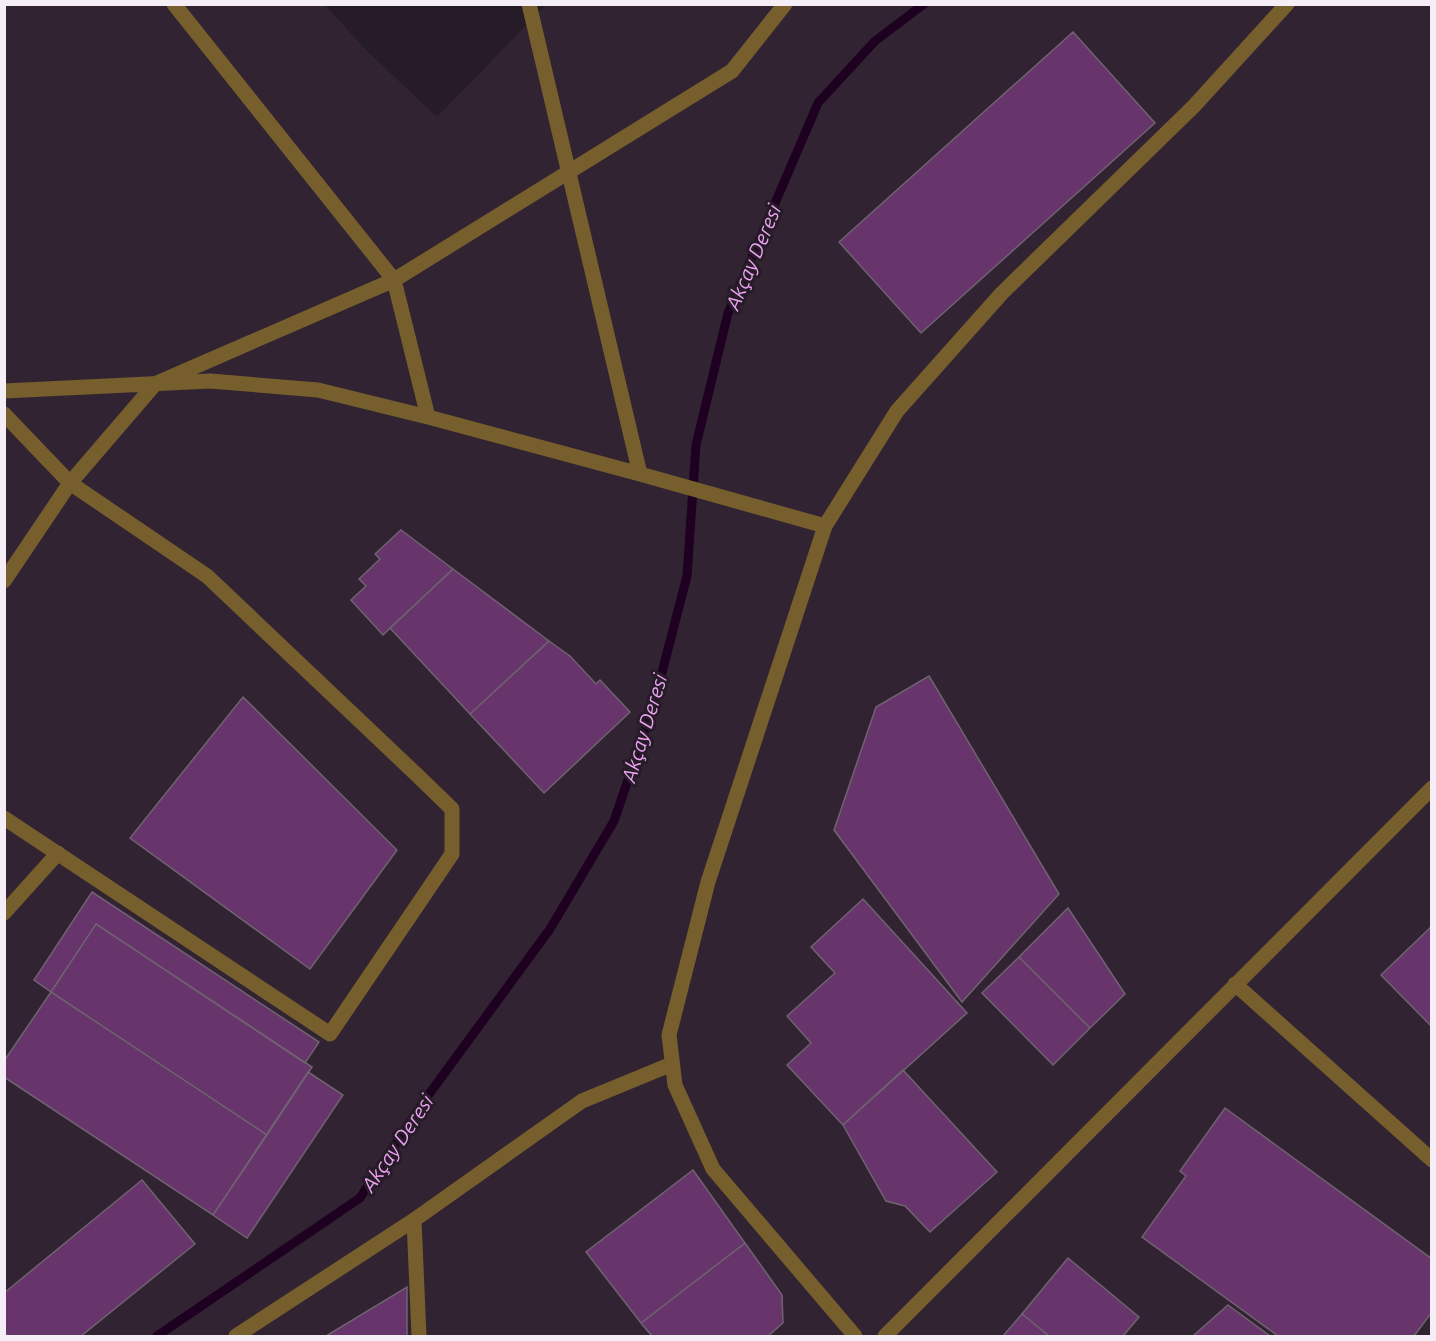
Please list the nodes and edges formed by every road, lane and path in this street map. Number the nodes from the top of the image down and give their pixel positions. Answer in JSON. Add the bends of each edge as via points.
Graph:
{"nodes":[{"id":1,"x":174,"y":4,"type":"edge"},
{"id":2,"x":529,"y":4,"type":"edge"},
{"id":3,"x":785,"y":4,"type":"edge"},
{"id":4,"x":1287,"y":4,"type":"edge"},
{"id":5,"x":569,"y":172,"type":"junction"},
{"id":6,"x":394,"y":280,"type":"junction"},
{"id":7,"x":155,"y":384,"type":"junction"},
{"id":8,"x":4,"y":391,"type":"edge"},
{"id":9,"x":4,"y":414,"type":"edge"},
{"id":10,"x":428,"y":417,"type":"junction"},
{"id":11,"x":640,"y":474,"type":"junction"},
{"id":12,"x":70,"y":483,"type":"junction"},
{"id":13,"x":825,"y":526,"type":"junction"},
{"id":14,"x":4,"y":580,"type":"edge"},
{"id":15,"x":1431,"y":788,"type":"edge"},
{"id":16,"x":4,"y":818,"type":"edge"},
{"id":17,"x":58,"y":853,"type":"junction"},
{"id":18,"x":4,"y":913,"type":"edge"},
{"id":19,"x":1236,"y":984,"type":"junction"},
{"id":20,"x":672,"y":1064,"type":"junction"},
{"id":21,"x":1431,"y":1160,"type":"edge"},
{"id":22,"x":414,"y":1220,"type":"junction"},
{"id":23,"x":236,"y":1336,"type":"edge"},
{"id":24,"x":419,"y":1336,"type":"edge"},
{"id":25,"x":855,"y":1336,"type":"edge"},
{"id":26,"x":885,"y":1336,"type":"edge"}],
"edges":[{"from":1,"to":6,"type":"street"},
{"from":2,"to":5,"type":"street"},
{"from":3,"to":5,"type":"street","via":[[732,71]]},
{"from":4,"to":13,"type":"street","via":[[1194,106],[1002,293],[897,411]]},
{"from":5,"to":6,"type":"street"},
{"from":5,"to":11,"type":"street"},
{"from":6,"to":7,"type":"street"},
{"from":6,"to":10,"type":"street"},
{"from":7,"to":8,"type":"street"},
{"from":7,"to":10,"type":"street","via":[[210,381],[318,390]]},
{"from":7,"to":12,"type":"street"},
{"from":9,"to":12,"type":"street"},
{"from":10,"to":11,"type":"street"},
{"from":11,"to":13,"type":"street"},
{"from":12,"to":14,"type":"street"},
{"from":12,"to":17,"type":"street","via":[[207,576],[452,809],[452,854],[330,1034]]},
{"from":13,"to":20,"type":"street","via":[[708,882],[669,1035]]},
{"from":15,"to":19,"type":"street"},
{"from":16,"to":17,"type":"street"},
{"from":17,"to":18,"type":"street"},
{"from":19,"to":21,"type":"street"},
{"from":19,"to":26,"type":"street"},
{"from":20,"to":22,"type":"street","via":[[582,1101]]},
{"from":20,"to":25,"type":"street","via":[[675,1086],[713,1169]]},
{"from":22,"to":23,"type":"street"},
{"from":22,"to":24,"type":"street"}]}
